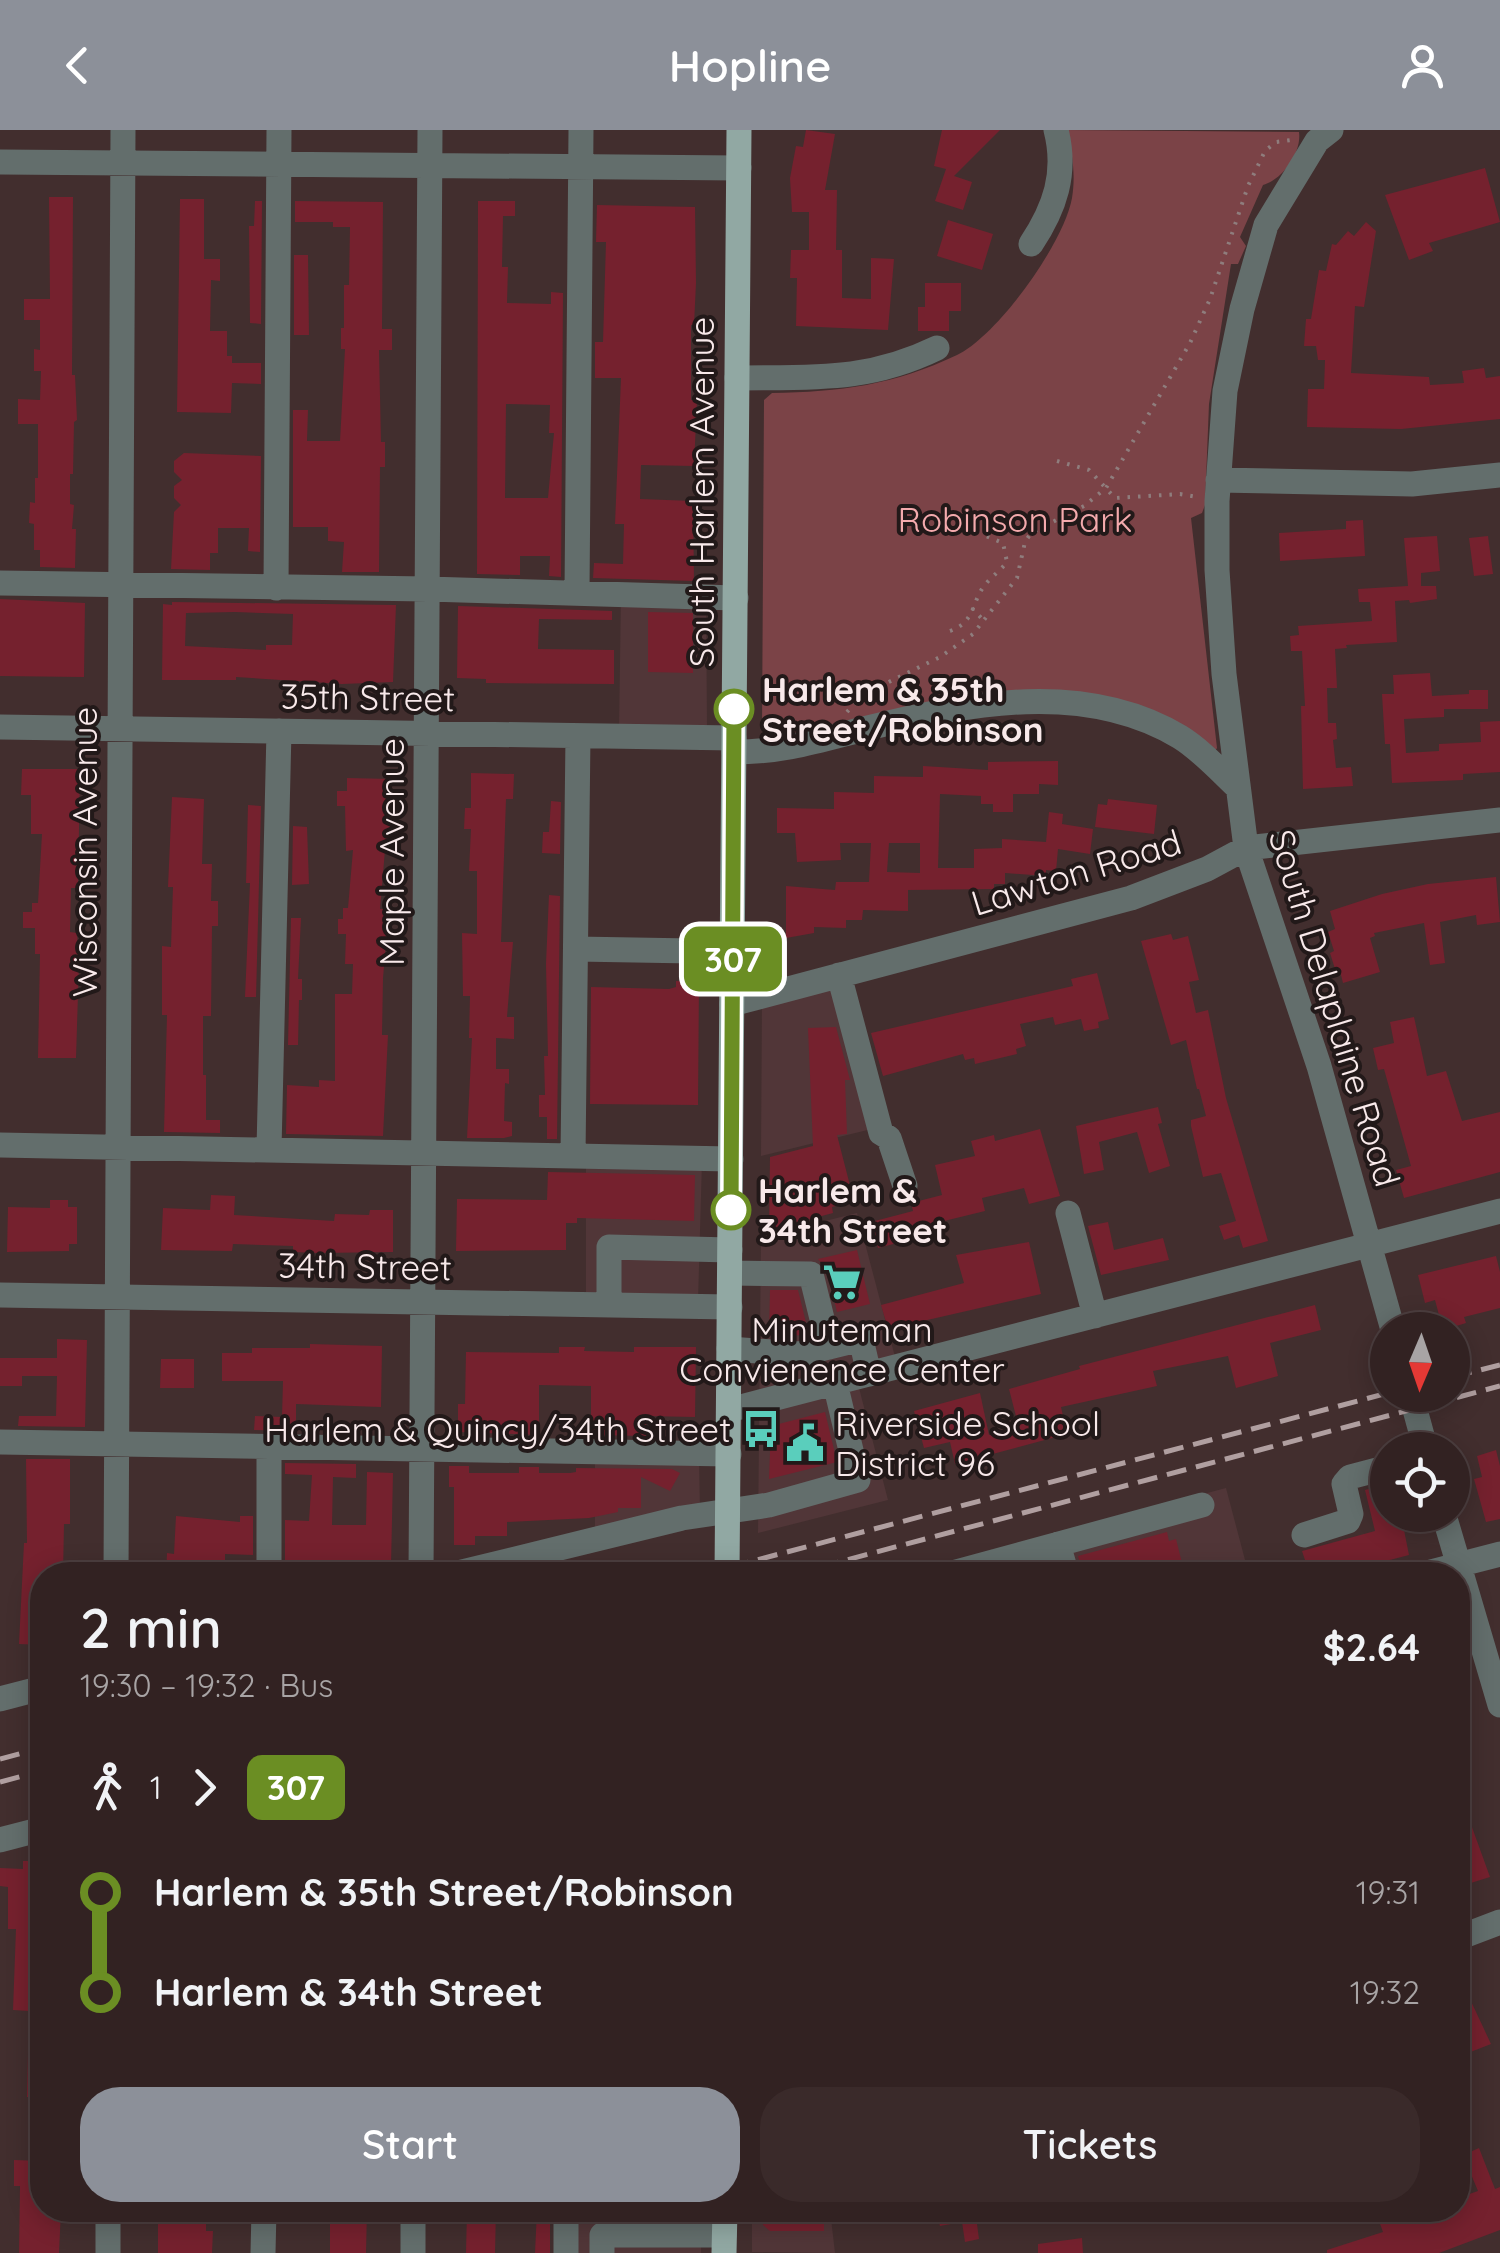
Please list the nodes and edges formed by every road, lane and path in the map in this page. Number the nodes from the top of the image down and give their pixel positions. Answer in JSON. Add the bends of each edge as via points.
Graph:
{"nodes":[{"id":1,"x":123,"y":130,"type":"edge"},
{"id":2,"x":280,"y":130,"type":"edge"},
{"id":3,"x":430,"y":130,"type":"edge"},
{"id":4,"x":581,"y":130,"type":"edge"},
{"id":5,"x":739,"y":130,"type":"edge"},
{"id":6,"x":1056,"y":130,"type":"edge"},
{"id":7,"x":1331,"y":130,"type":"edge"},
{"id":8,"x":1300,"y":140,"type":"dead end"},
{"id":9,"x":0,"y":162,"type":"edge"},
{"id":10,"x":123,"y":163,"type":"junction"},
{"id":11,"x":280,"y":164,"type":"junction"},
{"id":12,"x":430,"y":165,"type":"junction"},
{"id":13,"x":580,"y":167,"type":"junction"},
{"id":14,"x":739,"y":168,"type":"junction"},
{"id":15,"x":1031,"y":244,"type":"dead end"},
{"id":16,"x":937,"y":348,"type":"dead end"},
{"id":17,"x":737,"y":378,"type":"junction"},
{"id":18,"x":1057,"y":460,"type":"dead end"},
{"id":19,"x":1500,"y":475,"type":"edge"},
{"id":20,"x":1106,"y":488,"type":"junction"},
{"id":21,"x":1217,"y":491,"type":"junction"},
{"id":22,"x":986,"y":536,"type":"dead end"},
{"id":23,"x":1024,"y":551,"type":"junction"},
{"id":24,"x":1006,"y":554,"type":"junction"},
{"id":25,"x":0,"y":584,"type":"edge"},
{"id":26,"x":120,"y":586,"type":"junction"},
{"id":27,"x":276,"y":588,"type":"junction"},
{"id":28,"x":428,"y":589,"type":"junction"},
{"id":29,"x":576,"y":592,"type":"junction"},
{"id":30,"x":736,"y":598,"type":"junction"},
{"id":31,"x":973,"y":610,"type":"junction"},
{"id":32,"x":984,"y":621,"type":"junction"},
{"id":33,"x":950,"y":631,"type":"dead end"},
{"id":34,"x":0,"y":727,"type":"edge"},
{"id":35,"x":120,"y":728,"type":"junction"},
{"id":36,"x":279,"y":731,"type":"junction"},
{"id":37,"x":851,"y":732,"type":"junction"},
{"id":38,"x":426,"y":734,"type":"junction"},
{"id":39,"x":578,"y":736,"type":"junction"},
{"id":40,"x":734,"y":745,"type":"junction"},
{"id":41,"x":1238,"y":787,"type":"junction"},
{"id":42,"x":1500,"y":820,"type":"edge"},
{"id":43,"x":1246,"y":848,"type":"junction"},
{"id":44,"x":576,"y":949,"type":"junction"},
{"id":45,"x":693,"y":951,"type":"dead end"},
{"id":46,"x":840,"y":975,"type":"junction"},
{"id":47,"x":732,"y":1004,"type":"junction"},
{"id":48,"x":0,"y":1146,"type":"edge"},
{"id":49,"x":118,"y":1146,"type":"junction"},
{"id":50,"x":269,"y":1149,"type":"junction"},
{"id":51,"x":424,"y":1152,"type":"junction"},
{"id":52,"x":573,"y":1156,"type":"junction"},
{"id":53,"x":731,"y":1159,"type":"junction"},
{"id":54,"x":905,"y":1186,"type":"dead end"},
{"id":55,"x":1500,"y":1211,"type":"edge"},
{"id":56,"x":1068,"y":1212,"type":"dead end"},
{"id":57,"x":1371,"y":1246,"type":"junction"},
{"id":58,"x":730,"y":1262,"type":"junction"},
{"id":59,"x":0,"y":1294,"type":"edge"},
{"id":60,"x":117,"y":1296,"type":"junction"},
{"id":61,"x":423,"y":1302,"type":"junction"},
{"id":62,"x":609,"y":1305,"type":"junction"},
{"id":63,"x":730,"y":1307,"type":"junction"},
{"id":64,"x":1388,"y":1312,"type":"edge"},
{"id":65,"x":1095,"y":1316,"type":"junction"},
{"id":66,"x":828,"y":1347,"type":"junction"},
{"id":67,"x":730,"y":1349,"type":"junction"},
{"id":68,"x":800,"y":1354,"type":"junction"},
{"id":69,"x":869,"y":1374,"type":"junction"},
{"id":70,"x":835,"y":1383,"type":"junction"},
{"id":71,"x":807,"y":1390,"type":"junction"},
{"id":72,"x":729,"y":1410,"type":"junction"},
{"id":73,"x":0,"y":1442,"type":"edge"},
{"id":74,"x":116,"y":1444,"type":"junction"},
{"id":75,"x":270,"y":1447,"type":"junction"},
{"id":76,"x":422,"y":1449,"type":"junction"},
{"id":77,"x":728,"y":1454,"type":"junction"},
{"id":78,"x":1370,"y":1472,"type":"edge"},
{"id":79,"x":1202,"y":1505,"type":"dead end"},
{"id":80,"x":728,"y":1510,"type":"junction"},
{"id":81,"x":1449,"y":1532,"type":"edge"},
{"id":82,"x":1304,"y":1534,"type":"dead end"},
{"id":83,"x":1058,"y":1544,"type":"junction"},
{"id":84,"x":1500,"y":1554,"type":"edge"},
{"id":85,"x":116,"y":1562,"type":"edge"},
{"id":86,"x":269,"y":1562,"type":"edge"},
{"id":87,"x":421,"y":1562,"type":"edge"},
{"id":88,"x":506,"y":1562,"type":"edge"},
{"id":89,"x":728,"y":1562,"type":"edge"},
{"id":90,"x":994,"y":1562,"type":"edge"},
{"id":91,"x":1063,"y":1562,"type":"edge"},
{"id":92,"x":1456,"y":1562,"type":"edge"},
{"id":93,"x":1466,"y":1562,"type":"edge"},
{"id":94,"x":1470,"y":1607,"type":"edge"},
{"id":95,"x":30,"y":1691,"type":"edge"},
{"id":96,"x":0,"y":1699,"type":"edge"},
{"id":97,"x":1500,"y":1705,"type":"edge"},
{"id":98,"x":30,"y":1831,"type":"edge"},
{"id":99,"x":0,"y":1840,"type":"edge"},
{"id":100,"x":1500,"y":1922,"type":"edge"},
{"id":101,"x":1470,"y":1933,"type":"edge"},
{"id":102,"x":108,"y":2222,"type":"edge"},
{"id":103,"x":264,"y":2222,"type":"edge"},
{"id":104,"x":413,"y":2222,"type":"edge"},
{"id":105,"x":566,"y":2222,"type":"edge"},
{"id":106,"x":724,"y":2233,"type":"edge"},
{"id":107,"x":108,"y":2253,"type":"edge"},
{"id":108,"x":263,"y":2253,"type":"edge"},
{"id":109,"x":413,"y":2253,"type":"edge"},
{"id":110,"x":566,"y":2253,"type":"edge"},
{"id":111,"x":602,"y":2253,"type":"edge"}],
"edges":[{"from":1,"to":10,"type":"street","name":"Wisconsin Avenue"},
{"from":2,"to":11,"type":"street"},
{"from":3,"to":12,"type":"street","name":"Maple Avenue"},
{"from":4,"to":13,"type":"street"},
{"from":5,"to":14,"type":"main road","name":"South Harlem Avenue"},
{"from":6,"to":15,"type":"street","via":[[1059,184]]},
{"from":7,"to":21,"type":"street","name":"South Delaplaine Road","via":[[1317,140],[1266,225],[1225,391]]},
{"from":8,"to":20,"type":"path","via":[[1276,142],[1265,152],[1201,321]]},
{"from":9,"to":10,"type":"street"},
{"from":10,"to":11,"type":"street"},
{"from":10,"to":26,"type":"street","name":"Wisconsin Avenue"},
{"from":11,"to":12,"type":"street"},
{"from":11,"to":27,"type":"street"},
{"from":12,"to":13,"type":"street"},
{"from":12,"to":28,"type":"street","name":"Maple Avenue"},
{"from":13,"to":14,"type":"street"},
{"from":13,"to":29,"type":"street"},
{"from":14,"to":17,"type":"main road","name":"South Harlem Avenue"},
{"from":16,"to":17,"type":"street","via":[[858,376]]},
{"from":17,"to":30,"type":"main road","name":"South Harlem Avenue"},
{"from":18,"to":20,"type":"path","via":[[1089,470]]},
{"from":19,"to":21,"type":"street"},
{"from":20,"to":21,"type":"path","via":[[1122,499]]},
{"from":20,"to":23,"type":"path","via":[[1031,534]]},
{"from":21,"to":41,"type":"street","name":"South Delaplaine Road","via":[[1216,570]]},
{"from":22,"to":24,"type":"path","via":[[1002,543]]},
{"from":23,"to":24,"type":"path"},
{"from":23,"to":32,"type":"path","via":[[1017,578]]},
{"from":24,"to":31,"type":"path"},
{"from":25,"to":26,"type":"street"},
{"from":26,"to":27,"type":"street"},
{"from":26,"to":35,"type":"street","name":"Wisconsin Avenue"},
{"from":27,"to":28,"type":"street"},
{"from":28,"to":29,"type":"street"},
{"from":28,"to":38,"type":"street","name":"Maple Avenue"},
{"from":29,"to":30,"type":"street"},
{"from":30,"to":40,"type":"main road","name":"South Harlem Avenue"},
{"from":31,"to":32,"type":"path"},
{"from":31,"to":33,"type":"path"},
{"from":32,"to":37,"type":"path","via":[[940,657],[862,695],[847,711]]},
{"from":34,"to":35,"type":"street","name":"35th Street"},
{"from":35,"to":36,"type":"street","name":"35th Street"},
{"from":35,"to":49,"type":"street","name":"Wisconsin Avenue"},
{"from":36,"to":38,"type":"street","name":"35th Street"},
{"from":36,"to":50,"type":"street"},
{"from":37,"to":40,"type":"street","name":"35th Street","via":[[775,752]]},
{"from":37,"to":41,"type":"street","name":"35th Street","via":[[971,707],[1078,703],[1166,730]]},
{"from":38,"to":39,"type":"street","name":"35th Street"},
{"from":38,"to":51,"type":"street","name":"Maple Avenue"},
{"from":39,"to":40,"type":"street","name":"35th Street"},
{"from":39,"to":44,"type":"street"},
{"from":40,"to":47,"type":"main road","name":"South Harlem Avenue"},
{"from":41,"to":43,"type":"street","name":"South Delaplaine Road"},
{"from":42,"to":43,"type":"street","name":"Lawton Road"},
{"from":43,"to":46,"type":"street","name":"Lawton Road","via":[[1131,898]]},
{"from":43,"to":57,"type":"street","name":"South Delaplaine Road"},
{"from":44,"to":45,"type":"street"},
{"from":44,"to":52,"type":"street"},
{"from":46,"to":47,"type":"street","name":"Lawton Road"},
{"from":46,"to":54,"type":"street","via":[[882,1134],[890,1138]]},
{"from":47,"to":53,"type":"main road","name":"South Harlem Avenue"},
{"from":48,"to":49,"type":"street"},
{"from":49,"to":50,"type":"street"},
{"from":49,"to":60,"type":"street","name":"Wisconsin Avenue"},
{"from":50,"to":51,"type":"street"},
{"from":51,"to":52,"type":"street"},
{"from":51,"to":61,"type":"street","name":"Maple Avenue"},
{"from":52,"to":53,"type":"street"},
{"from":53,"to":58,"type":"main road","name":"South Harlem Avenue"},
{"from":55,"to":57,"type":"street"},
{"from":56,"to":65,"type":"street"},
{"from":57,"to":64,"type":"street","name":"South Delaplaine Road"},
{"from":57,"to":65,"type":"street"},
{"from":58,"to":62,"type":"street","via":[[610,1247]]},
{"from":58,"to":63,"type":"main road","name":"South Harlem Avenue"},
{"from":58,"to":66,"type":"street","via":[[811,1274]]},
{"from":59,"to":60,"type":"street","name":"34th Street"},
{"from":60,"to":61,"type":"street","name":"34th Street"},
{"from":60,"to":74,"type":"street","name":"Wisconsin Avenue"},
{"from":61,"to":62,"type":"street","name":"34th Street"},
{"from":61,"to":76,"type":"street","name":"Maple Avenue"},
{"from":62,"to":63,"type":"street","name":"34th Street"},
{"from":63,"to":67,"type":"main road","name":"South Harlem Avenue"},
{"from":65,"to":69,"type":"street"},
{"from":66,"to":68,"type":"street"},
{"from":66,"to":69,"type":"street","via":[[861,1339]]},
{"from":67,"to":68,"type":"street"},
{"from":67,"to":72,"type":"main road","name":"South Harlem Avenue"},
{"from":68,"to":71,"type":"street"},
{"from":69,"to":70,"type":"street"},
{"from":70,"to":71,"type":"street"},
{"from":70,"to":80,"type":"street","via":[[858,1480]]},
{"from":71,"to":72,"type":"street"},
{"from":72,"to":77,"type":"main road","name":"South Harlem Avenue"},
{"from":73,"to":74,"type":"street"},
{"from":74,"to":75,"type":"street"},
{"from":74,"to":85,"type":"street","name":"Wisconsin Avenue"},
{"from":75,"to":76,"type":"street"},
{"from":75,"to":86,"type":"street"},
{"from":76,"to":77,"type":"street"},
{"from":76,"to":87,"type":"street","name":"Maple Avenue"},
{"from":77,"to":80,"type":"main road","name":"South Harlem Avenue"},
{"from":78,"to":82,"type":"street","via":[[1344,1484],[1348,1521]]},
{"from":79,"to":83,"type":"street"},
{"from":80,"to":88,"type":"street"},
{"from":80,"to":89,"type":"main road","name":"South Harlem Avenue"},
{"from":81,"to":92,"type":"street"},
{"from":83,"to":90,"type":"street"},
{"from":83,"to":91,"type":"street"},
{"from":84,"to":93,"type":"street"},
{"from":94,"to":97,"type":"street"},
{"from":95,"to":96,"type":"street"},
{"from":98,"to":99,"type":"street"},
{"from":100,"to":101,"type":"street"},
{"from":102,"to":107,"type":"street"},
{"from":103,"to":108,"type":"street"},
{"from":104,"to":109,"type":"street"},
{"from":105,"to":110,"type":"street"},
{"from":106,"to":111,"type":"street","via":[[602,2235]]}]}
